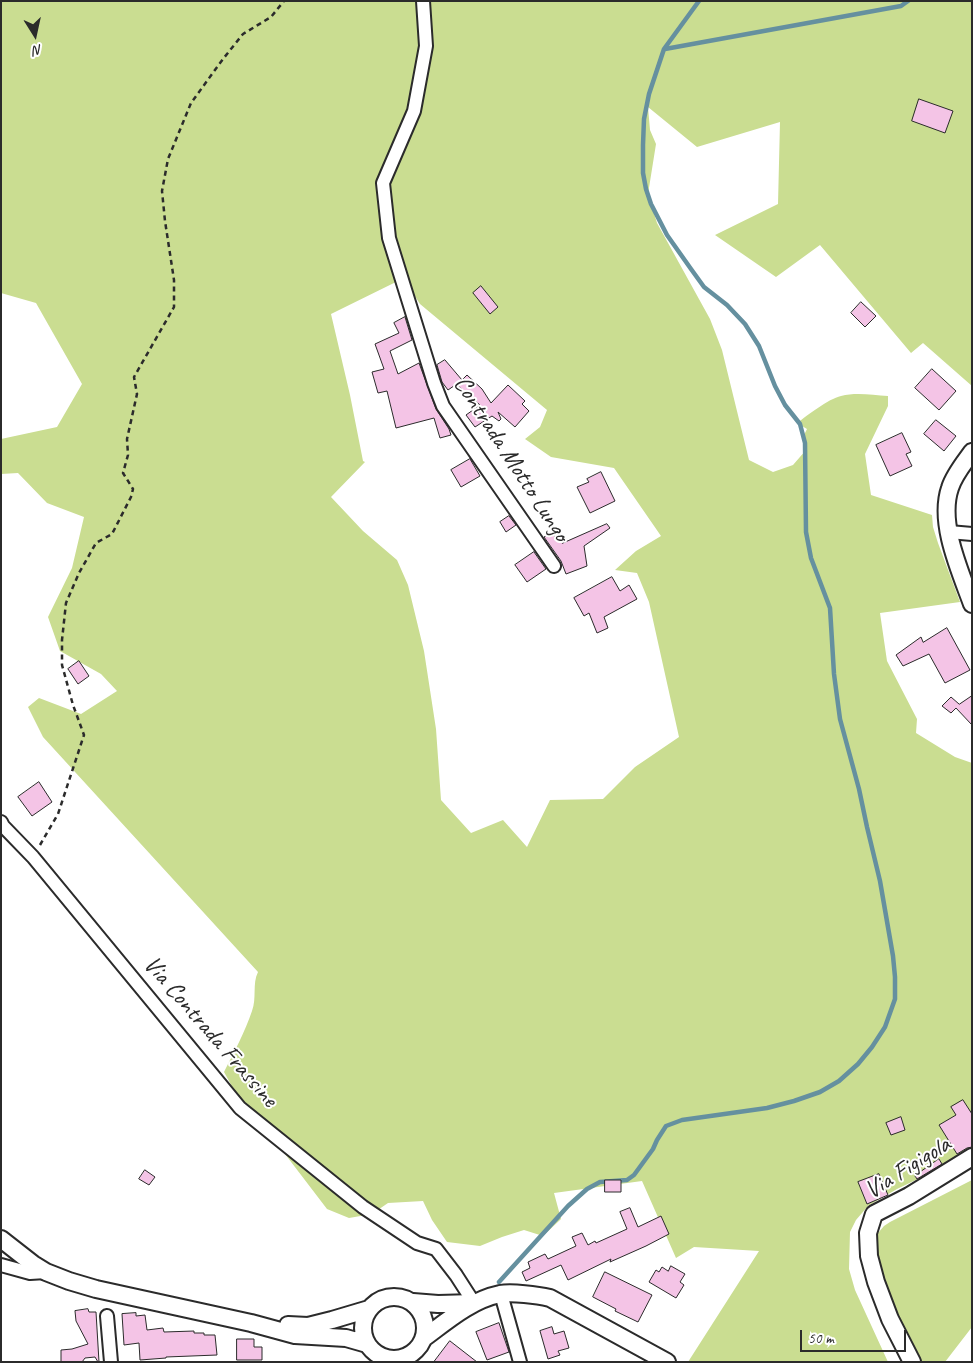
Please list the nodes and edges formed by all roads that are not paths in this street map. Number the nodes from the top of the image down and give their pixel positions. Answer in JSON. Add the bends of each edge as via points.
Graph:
{"nodes":[{"id":1,"x":423,"y":1,"type":"edge"},
{"id":2,"x":972,"y":452,"type":"edge"},
{"id":3,"x":949,"y":532,"type":"junction"},
{"id":4,"x":972,"y":534,"type":"edge"},
{"id":5,"x":554,"y":566,"type":"dead end"},
{"id":6,"x":972,"y":604,"type":"edge"},
{"id":7,"x":1,"y":822,"type":"edge"},
{"id":8,"x":969,"y":1157,"type":"edge"},
{"id":9,"x":1,"y":1239,"type":"edge"},
{"id":10,"x":1,"y":1265,"type":"edge"},
{"id":11,"x":46,"y":1272,"type":"junction"},
{"id":12,"x":501,"y":1294,"type":"junction"},
{"id":13,"x":413,"y":1302,"type":"junction"},
{"id":14,"x":474,"y":1303,"type":"junction"},
{"id":15,"x":369,"y":1309,"type":"junction"},
{"id":16,"x":107,"y":1316,"type":"dead end"},
{"id":17,"x":250,"y":1323,"type":"junction"},
{"id":18,"x":416,"y":1351,"type":"edge"},
{"id":19,"x":373,"y":1353,"type":"edge"},
{"id":20,"x":111,"y":1362,"type":"edge"},
{"id":21,"x":520,"y":1362,"type":"edge"},
{"id":22,"x":667,"y":1362,"type":"edge"},
{"id":23,"x":912,"y":1362,"type":"edge"}],
"edges":[{"from":1,"to":5,"type":"street","name":"Contrada Motto Lungo","via":[[426,46],[414,111],[383,183],[388,238],[443,406]]},
{"from":2,"to":3,"type":"street","via":[[950,489],[946,510]]},
{"from":3,"to":4,"type":"street"},
{"from":3,"to":6,"type":"street"},
{"from":7,"to":14,"type":"street","name":"Via Contrada Frassine","via":[[240,1108],[363,1207],[416,1243],[436,1249]]},
{"from":8,"to":23,"type":"street","name":"Via Figigola","via":[[909,1196],[874,1214],[868,1233],[869,1256],[876,1282]]},
{"from":9,"to":11,"type":"street"},
{"from":10,"to":11,"type":"street","via":[[30,1273]]},
{"from":11,"to":17,"type":"street","via":[[96,1289]]},
{"from":12,"to":14,"type":"street"},
{"from":12,"to":21,"type":"street"},
{"from":12,"to":22,"type":"street","via":[[550,1298]]},
{"from":13,"to":14,"type":"street"},
{"from":13,"to":15,"type":"street","via":[[394,1296],[376,1302]]},
{"from":13,"to":18,"type":"street","via":[[425,1318],[426,1329]]},
{"from":14,"to":18,"type":"street"},
{"from":15,"to":17,"type":"street","via":[[308,1326]]},
{"from":15,"to":19,"type":"street","via":[[363,1326],[364,1336]]},
{"from":16,"to":20,"type":"street"},
{"from":17,"to":19,"type":"street","via":[[295,1335],[346,1338]]},
{"from":18,"to":19,"type":"street","via":[[395,1359]]}]}
